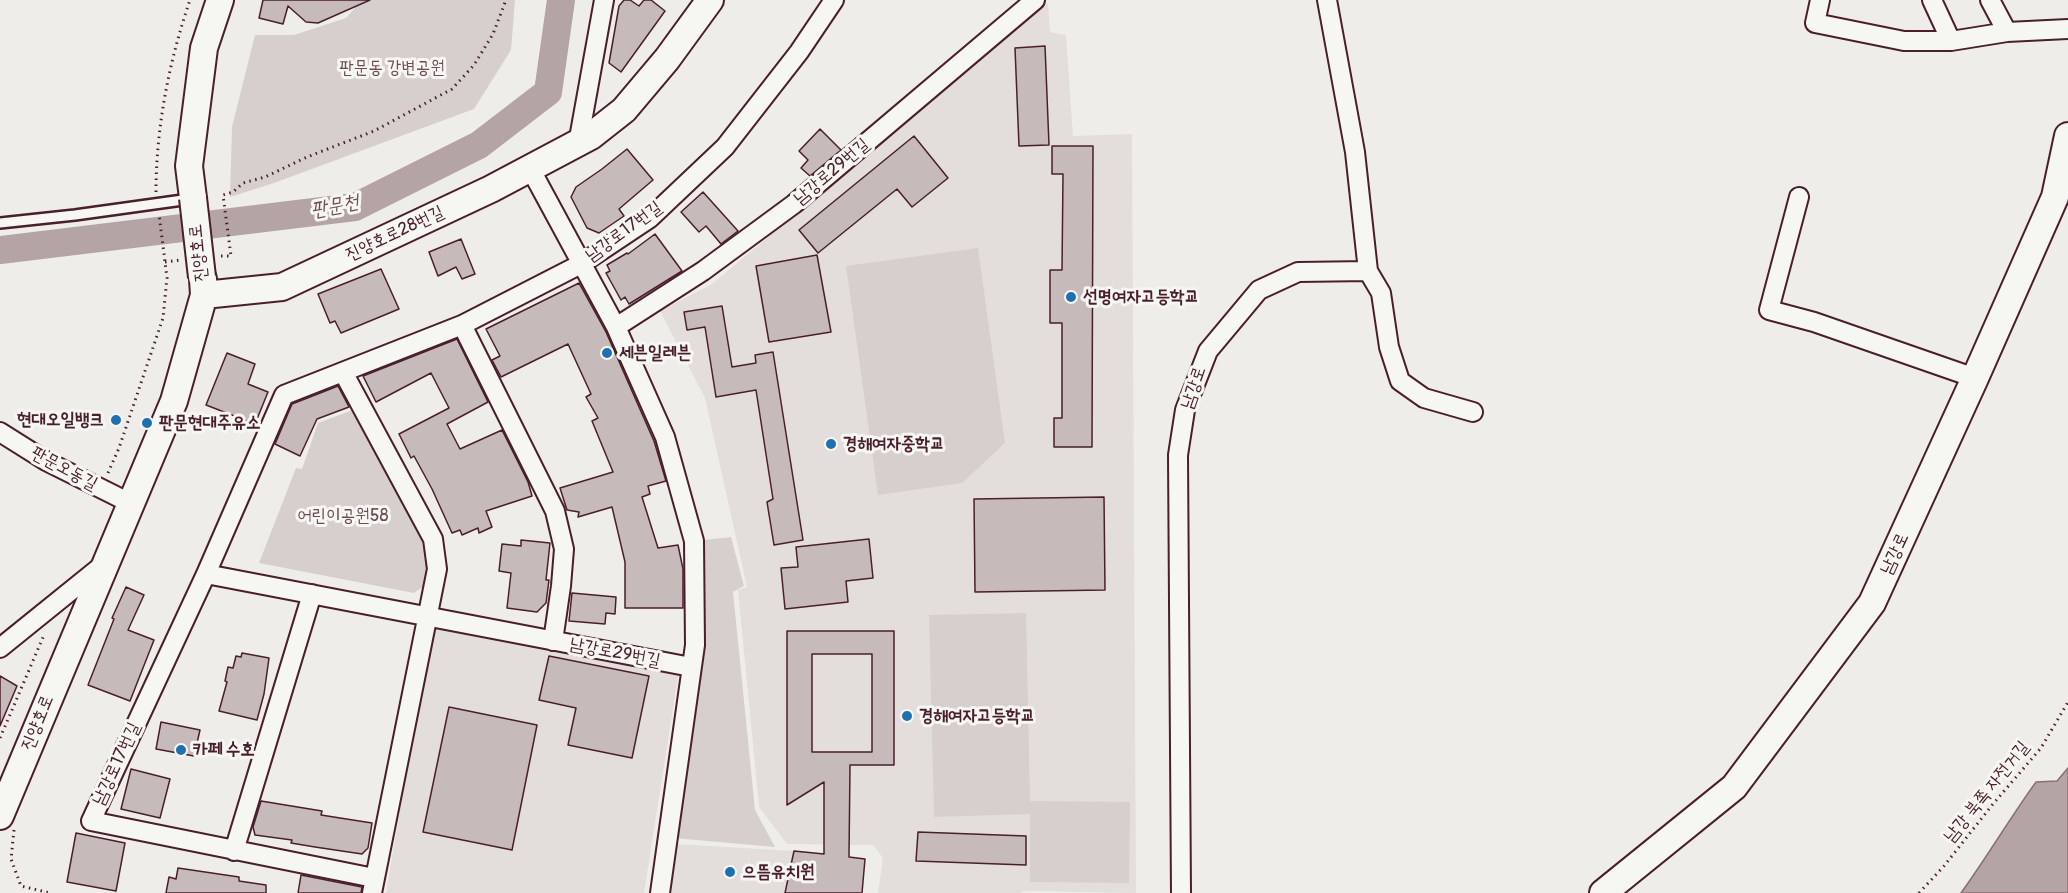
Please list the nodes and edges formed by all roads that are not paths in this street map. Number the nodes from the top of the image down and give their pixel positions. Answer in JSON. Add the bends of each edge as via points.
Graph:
{"nodes":[{"id":1,"x":220,"y":0,"type":"edge"},
{"id":2,"x":604,"y":0,"type":"edge"},
{"id":3,"x":710,"y":0,"type":"edge"},
{"id":4,"x":834,"y":0,"type":"edge"},
{"id":5,"x":1035,"y":0,"type":"edge"},
{"id":6,"x":1327,"y":0,"type":"edge"},
{"id":7,"x":1820,"y":0,"type":"edge"},
{"id":8,"x":1932,"y":0,"type":"edge"},
{"id":9,"x":1990,"y":0,"type":"edge"},
{"id":10,"x":2068,"y":29,"type":"edge"},
{"id":11,"x":2007,"y":32,"type":"junction"},
{"id":12,"x":1951,"y":40,"type":"junction"},
{"id":13,"x":2068,"y":136,"type":"edge"},
{"id":14,"x":578,"y":144,"type":"junction"},
{"id":15,"x":531,"y":170,"type":"junction"},
{"id":16,"x":1799,"y":197,"type":"dead end"},
{"id":17,"x":193,"y":198,"type":"junction"},
{"id":18,"x":0,"y":223,"type":"edge"},
{"id":19,"x":581,"y":264,"type":"junction"},
{"id":20,"x":1368,"y":271,"type":"junction"},
{"id":21,"x":203,"y":286,"type":"junction"},
{"id":22,"x":462,"y":325,"type":"junction"},
{"id":23,"x":616,"y":327,"type":"junction"},
{"id":24,"x":343,"y":372,"type":"junction"},
{"id":25,"x":1975,"y":378,"type":"junction"},
{"id":26,"x":1473,"y":412,"type":"dead end"},
{"id":27,"x":0,"y":432,"type":"edge"},
{"id":28,"x":130,"y":503,"type":"junction"},
{"id":29,"x":104,"y":564,"type":"junction"},
{"id":30,"x":206,"y":574,"type":"junction"},
{"id":31,"x":312,"y":594,"type":"junction"},
{"id":32,"x":428,"y":617,"type":"junction"},
{"id":33,"x":553,"y":641,"type":"junction"},
{"id":34,"x":0,"y":648,"type":"edge"},
{"id":35,"x":691,"y":667,"type":"junction"},
{"id":36,"x":0,"y":816,"type":"edge"},
{"id":37,"x":234,"y":851,"type":"junction"},
{"id":38,"x":373,"y":886,"type":"edge"},
{"id":39,"x":660,"y":893,"type":"edge"},
{"id":40,"x":1181,"y":893,"type":"edge"},
{"id":41,"x":1603,"y":893,"type":"edge"}],
"edges":[{"from":1,"to":17,"type":"street","name":"진양호로","via":[[204,48],[189,166]]},
{"from":2,"to":14,"type":"street"},
{"from":3,"to":14,"type":"street","name":"진양호로28번길","via":[[668,59],[624,110]]},
{"from":4,"to":19,"type":"street","name":"남강로17번길","via":[[725,147],[650,218]]},
{"from":5,"to":23,"type":"street","name":"남강로29번길","via":[[794,204],[703,271]]},
{"from":6,"to":20,"type":"street","via":[[1355,152]]},
{"from":7,"to":12,"type":"street","via":[[1815,23],[1904,41]]},
{"from":8,"to":12,"type":"street"},
{"from":9,"to":11,"type":"street"},
{"from":10,"to":11,"type":"street"},
{"from":11,"to":12,"type":"street"},
{"from":13,"to":25,"type":"street","name":"남강로","via":[[2055,197]]},
{"from":14,"to":15,"type":"street","name":"진양호로28번길"},
{"from":15,"to":19,"type":"street"},
{"from":15,"to":21,"type":"street","name":"진양호로28번길","via":[[282,287]]},
{"from":16,"to":25,"type":"street","via":[[1769,310]]},
{"from":17,"to":18,"type":"lane"},
{"from":17,"to":21,"type":"street","name":"진양호로","bridge":true},
{"from":19,"to":22,"type":"street","name":"남강로17번길"},
{"from":19,"to":23,"type":"street"},
{"from":20,"to":26,"type":"street","via":[[1381,293],[1389,347],[1400,381],[1424,398]]},
{"from":20,"to":40,"type":"street","name":"남강로","via":[[1298,272],[1259,290],[1208,351],[1185,410],[1178,455]]},
{"from":21,"to":28,"type":"street","name":"진양호로","via":[[174,401]]},
{"from":22,"to":24,"type":"street","name":"남강로17번길"},
{"from":22,"to":33,"type":"street","name":"남강로29번길","via":[[555,511],[564,549]]},
{"from":23,"to":35,"type":"street","via":[[665,437],[694,541],[695,645]]},
{"from":24,"to":30,"type":"street","name":"남강로17번길","via":[[284,395]]},
{"from":24,"to":32,"type":"street","name":"남강로17번길","via":[[433,539],[437,569]]},
{"from":25,"to":41,"type":"street","name":"남강로","via":[[1872,603],[1734,787]]},
{"from":27,"to":28,"type":"street","name":"판문오동길","via":[[46,461]]},
{"from":28,"to":29,"type":"street","name":"진양호로"},
{"from":29,"to":34,"type":"street","name":"진양호로"},
{"from":29,"to":36,"type":"street","name":"진양호로"},
{"from":30,"to":31,"type":"street"},
{"from":30,"to":37,"type":"street","name":"남강로17번길","via":[[91,821]]},
{"from":31,"to":32,"type":"street"},
{"from":31,"to":37,"type":"street"},
{"from":32,"to":33,"type":"street"},
{"from":32,"to":38,"type":"street","name":"남강로17번길"},
{"from":33,"to":35,"type":"street","name":"남강로29번길"},
{"from":35,"to":39,"type":"street"},
{"from":37,"to":38,"type":"street","name":"남강로17번길"}]}
